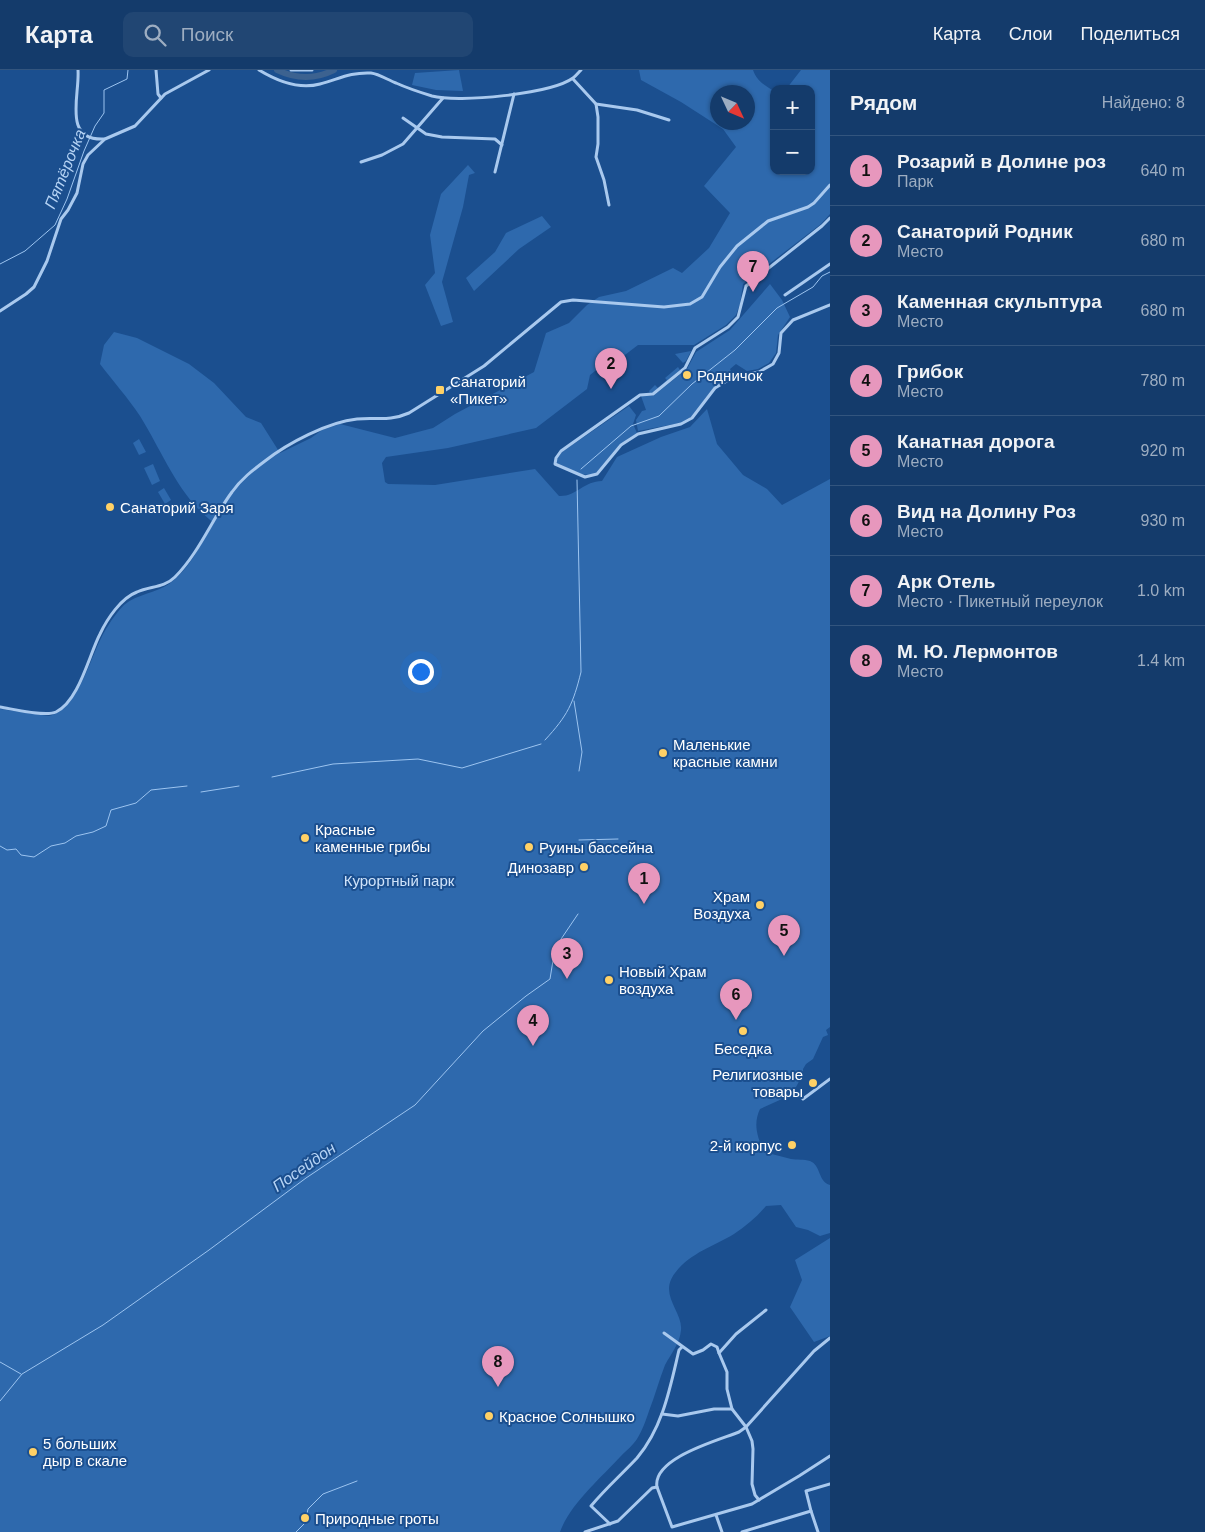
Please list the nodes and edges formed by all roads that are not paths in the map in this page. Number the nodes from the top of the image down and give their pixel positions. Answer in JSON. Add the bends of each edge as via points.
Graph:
{"nodes":[{"id":1,"x":78,"y":70,"type":"edge"},
{"id":2,"x":156,"y":70,"type":"edge"},
{"id":3,"x":208,"y":70,"type":"edge"},
{"id":4,"x":259,"y":70,"type":"edge"},
{"id":5,"x":291,"y":70,"type":"edge"},
{"id":6,"x":312,"y":70,"type":"edge"},
{"id":7,"x":581,"y":70,"type":"edge"},
{"id":8,"x":372,"y":72,"type":"edge"},
{"id":9,"x":573,"y":78,"type":"junction"},
{"id":10,"x":514,"y":94,"type":"junction"},
{"id":11,"x":161,"y":98,"type":"junction"},
{"id":12,"x":444,"y":98,"type":"junction"},
{"id":13,"x":596,"y":104,"type":"junction"},
{"id":14,"x":403,"y":118,"type":"dead end"},
{"id":15,"x":669,"y":120,"type":"dead end"},
{"id":16,"x":417,"y":129,"type":"junction"},
{"id":17,"x":105,"y":139,"type":"junction"},
{"id":18,"x":502,"y":145,"type":"junction"},
{"id":19,"x":361,"y":162,"type":"dead end"},
{"id":20,"x":495,"y":172,"type":"dead end"},
{"id":21,"x":830,"y":185,"type":"edge"},
{"id":22,"x":609,"y":205,"type":"dead end"},
{"id":23,"x":830,"y":218,"type":"edge"},
{"id":24,"x":830,"y":264,"type":"edge"},
{"id":25,"x":785,"y":295,"type":"dead end"},
{"id":26,"x":830,"y":305,"type":"edge"},
{"id":27,"x":0,"y":311,"type":"edge"},
{"id":28,"x":0,"y":707,"type":"edge"},
{"id":29,"x":830,"y":1079,"type":"edge"},
{"id":30,"x":803,"y":1099,"type":"dead end"},
{"id":31,"x":766,"y":1310,"type":"dead end"},
{"id":32,"x":664,"y":1333,"type":"dead end"},
{"id":33,"x":830,"y":1338,"type":"edge"},
{"id":34,"x":682,"y":1347,"type":"junction"},
{"id":35,"x":719,"y":1353,"type":"junction"},
{"id":36,"x":732,"y":1409,"type":"junction"},
{"id":37,"x":662,"y":1414,"type":"junction"},
{"id":38,"x":746,"y":1427,"type":"junction"},
{"id":39,"x":830,"y":1456,"type":"edge"},
{"id":40,"x":830,"y":1484,"type":"edge"},
{"id":41,"x":657,"y":1486,"type":"junction"},
{"id":42,"x":759,"y":1500,"type":"junction"},
{"id":43,"x":811,"y":1511,"type":"junction"},
{"id":44,"x":716,"y":1515,"type":"junction"},
{"id":45,"x":610,"y":1524,"type":"junction"},
{"id":46,"x":585,"y":1532,"type":"edge"},
{"id":47,"x":722,"y":1532,"type":"edge"},
{"id":48,"x":742,"y":1532,"type":"edge"},
{"id":49,"x":818,"y":1532,"type":"edge"}],
"edges":[{"from":1,"to":17,"type":"street","via":[[75,115],[78,126],[93,139]]},
{"from":2,"to":11,"type":"street"},
{"from":3,"to":11,"type":"street"},
{"from":4,"to":8,"type":"street","via":[[279,81],[300,86]]},
{"from":5,"to":6,"type":"street"},
{"from":7,"to":9,"type":"street"},
{"from":8,"to":12,"type":"street"},
{"from":9,"to":10,"type":"street","via":[[546,88]]},
{"from":9,"to":13,"type":"street"},
{"from":10,"to":12,"type":"street"},
{"from":10,"to":18,"type":"street"},
{"from":11,"to":17,"type":"street","via":[[135,126]]},
{"from":12,"to":16,"type":"street"},
{"from":13,"to":15,"type":"street","via":[[637,110]]},
{"from":13,"to":22,"type":"street","via":[[596,157]]},
{"from":14,"to":16,"type":"street"},
{"from":16,"to":18,"type":"street","via":[[442,137],[495,139]]},
{"from":16,"to":19,"type":"street","via":[[397,148]]},
{"from":17,"to":27,"type":"street","via":[[88,154],[83,164],[77,193],[61,219],[50,253],[34,286]]},
{"from":18,"to":20,"type":"street"},
{"from":21,"to":28,"type":"street","via":[[808,207],[768,221],[737,246],[698,301],[664,307],[573,300],[561,302],[484,366],[409,414],[396,418],[339,421],[272,455],[232,492],[174,577],[159,586],[138,591],[122,603],[100,634],[73,693],[58,711],[48,714]]},
{"from":23,"to":26,"type":"street","via":[[746,286],[738,317],[695,348],[685,368],[653,394],[640,395],[562,451],[555,464],[584,477],[597,474],[621,445],[638,434],[681,424],[692,418],[715,388],[735,376],[759,372],[772,364],[780,353],[781,333],[793,320]]},
{"from":24,"to":25,"type":"street"},
{"from":29,"to":30,"type":"street"},
{"from":31,"to":35,"type":"street","via":[[736,1334]]},
{"from":32,"to":34,"type":"street"},
{"from":33,"to":38,"type":"street","via":[[814,1351]]},
{"from":34,"to":35,"type":"street","via":[[693,1354],[714,1344]]},
{"from":34,"to":37,"type":"street"},
{"from":35,"to":36,"type":"street","via":[[727,1372]]},
{"from":36,"to":37,"type":"street","via":[[697,1411],[678,1416]]},
{"from":36,"to":38,"type":"street"},
{"from":37,"to":45,"type":"street","via":[[638,1456],[591,1506]]},
{"from":38,"to":41,"type":"street","via":[[668,1463],[656,1482]]},
{"from":38,"to":42,"type":"street","via":[[753,1449],[752,1484]]},
{"from":39,"to":42,"type":"street"},
{"from":40,"to":43,"type":"street","via":[[806,1491]]},
{"from":41,"to":44,"type":"street","via":[[672,1527]]},
{"from":41,"to":45,"type":"street","via":[[618,1521]]},
{"from":42,"to":44,"type":"street"},
{"from":43,"to":48,"type":"street"},
{"from":43,"to":49,"type":"street"},
{"from":44,"to":47,"type":"street"},
{"from":45,"to":46,"type":"street"}]}
